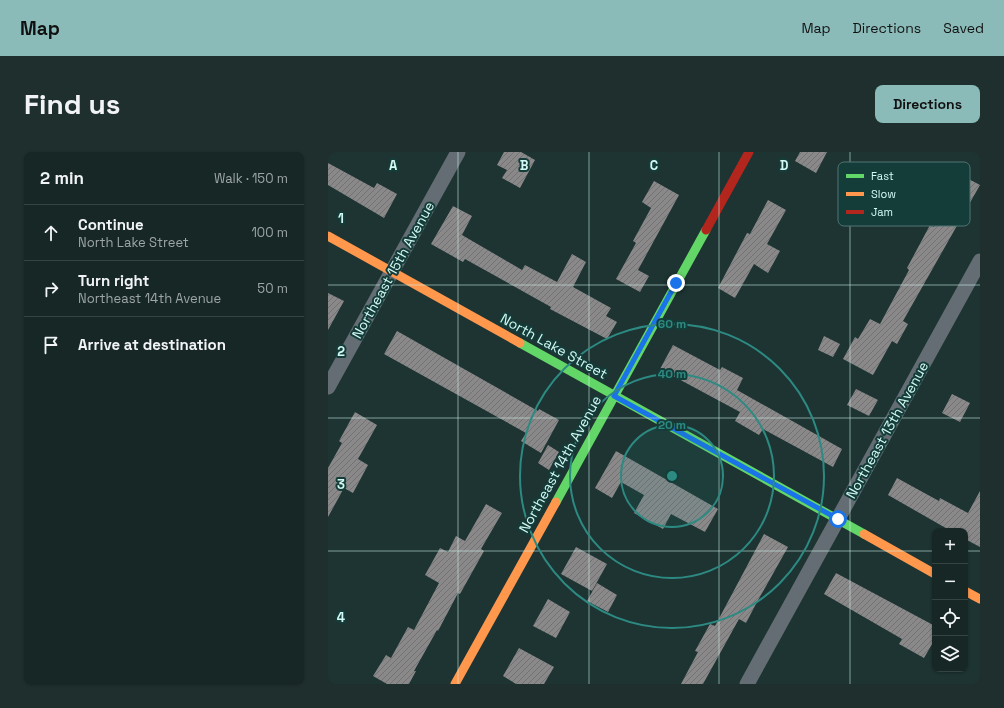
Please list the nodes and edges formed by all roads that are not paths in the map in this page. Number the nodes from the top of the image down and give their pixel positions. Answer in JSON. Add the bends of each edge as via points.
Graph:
{"nodes":[{"id":1,"x":458,"y":152,"type":"edge"},
{"id":2,"x":749,"y":152,"type":"edge"},
{"id":3,"x":328,"y":236,"type":"edge"},
{"id":4,"x":980,"y":261,"type":"edge"},
{"id":5,"x":393,"y":271,"type":"junction"},
{"id":6,"x":328,"y":388,"type":"edge"},
{"id":7,"x":614,"y":396,"type":"junction"},
{"id":8,"x":838,"y":519,"type":"junction"},
{"id":9,"x":932,"y":572,"type":"edge"},
{"id":10,"x":968,"y":593,"type":"edge"},
{"id":11,"x":980,"y":599,"type":"edge"},
{"id":12,"x":455,"y":684,"type":"edge"},
{"id":13,"x":747,"y":684,"type":"edge"}],
"edges":[{"from":1,"to":5,"type":"street","name":"Northeast 15th Avenue"},
{"from":2,"to":7,"type":"street","name":"Northeast 14th Avenue"},
{"from":3,"to":5,"type":"street","name":"North Lake Street"},
{"from":4,"to":8,"type":"street","name":"Northeast 13th Avenue"},
{"from":5,"to":6,"type":"street","name":"Northeast 15th Avenue"},
{"from":5,"to":7,"type":"street","name":"North Lake Street"},
{"from":7,"to":8,"type":"street","name":"North Lake Street"},
{"from":7,"to":12,"type":"street","name":"Northeast 14th Avenue"},
{"from":8,"to":9,"type":"street","name":"North Lake Street"},
{"from":8,"to":13,"type":"street","name":"Northeast 13th Avenue"},
{"from":10,"to":11,"type":"street"}]}
